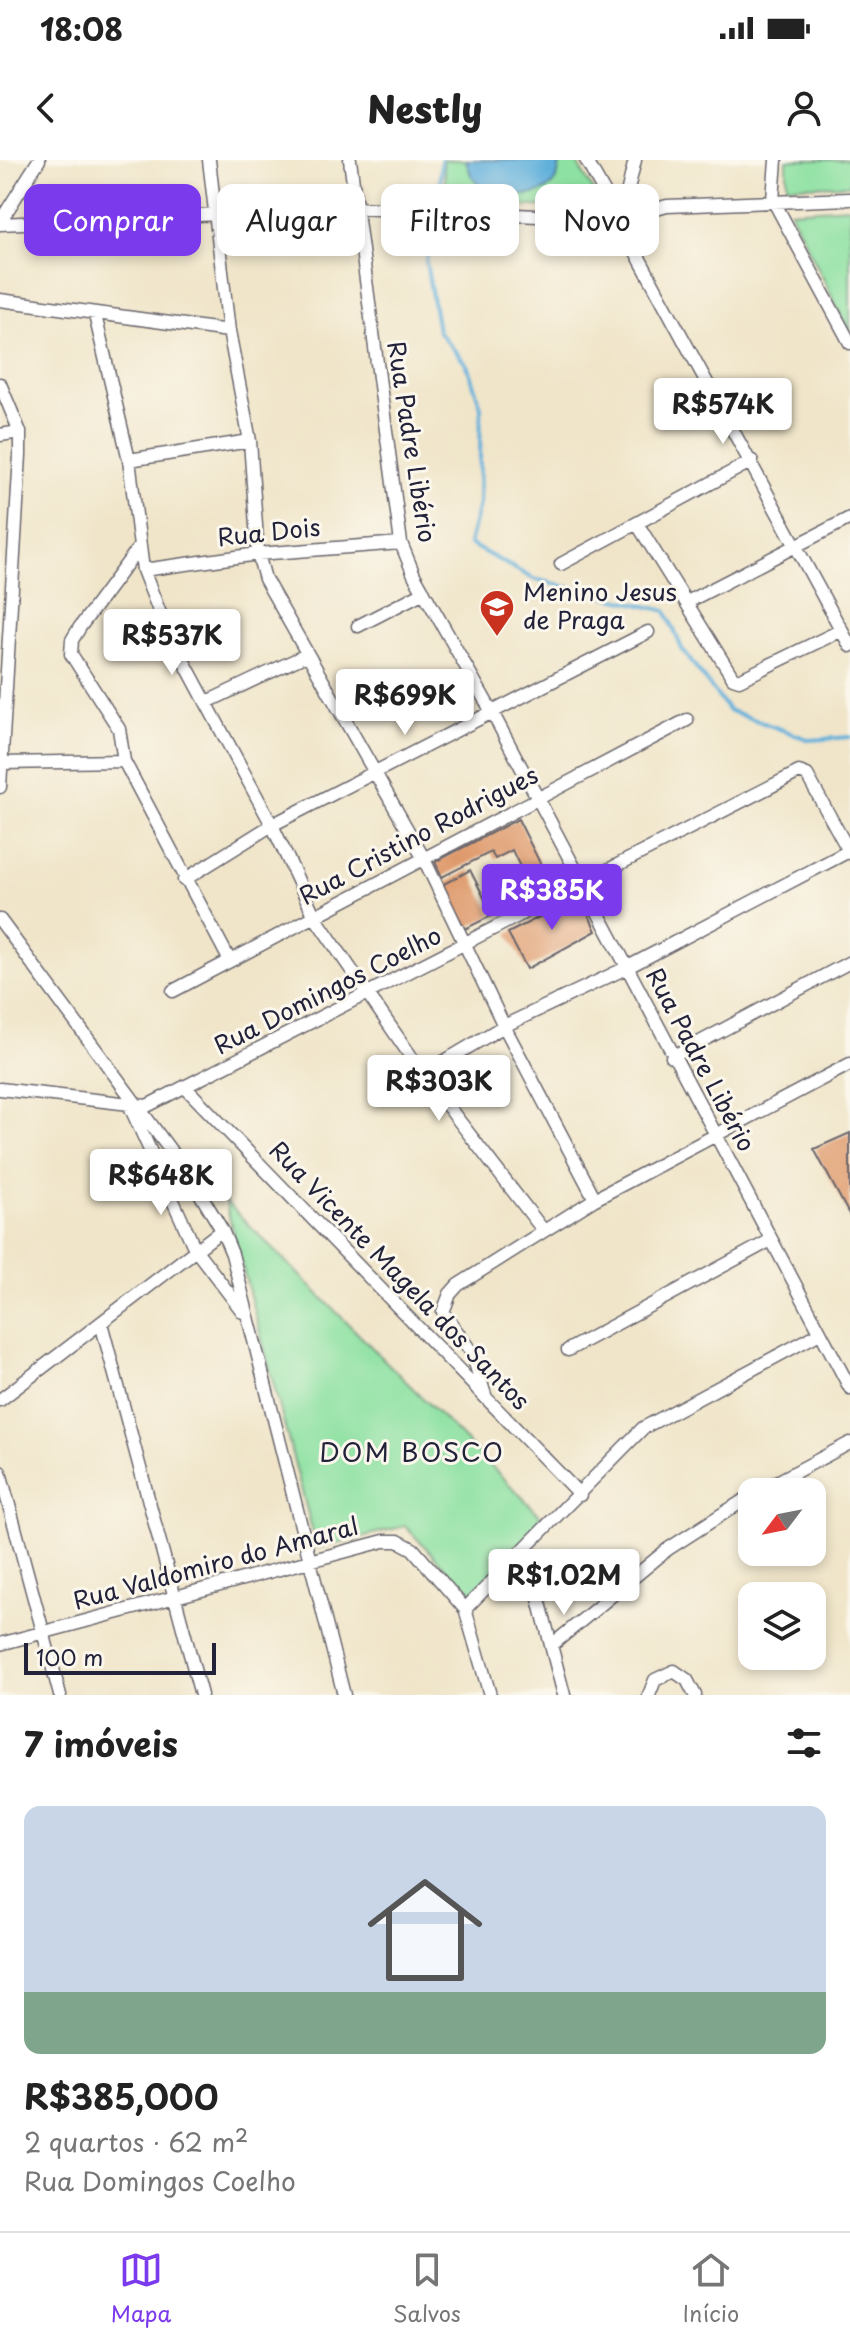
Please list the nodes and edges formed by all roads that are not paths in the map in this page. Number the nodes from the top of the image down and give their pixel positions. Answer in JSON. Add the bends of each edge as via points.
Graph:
{"nodes":[{"id":1,"x":39,"y":160,"type":"edge"},
{"id":2,"x":209,"y":160,"type":"edge"},
{"id":3,"x":350,"y":160,"type":"edge"},
{"id":4,"x":586,"y":160,"type":"edge"},
{"id":5,"x":635,"y":160,"type":"edge"},
{"id":6,"x":776,"y":160,"type":"edge"},
{"id":7,"x":353,"y":184,"type":"edge"},
{"id":8,"x":604,"y":184,"type":"edge"},
{"id":9,"x":629,"y":184,"type":"edge"},
{"id":10,"x":850,"y":199,"type":"edge"},
{"id":11,"x":773,"y":200,"type":"junction"},
{"id":12,"x":659,"y":207,"type":"edge"},
{"id":13,"x":365,"y":209,"type":"edge"},
{"id":14,"x":214,"y":214,"type":"junction"},
{"id":15,"x":217,"y":214,"type":"edge"},
{"id":16,"x":535,"y":217,"type":"edge"},
{"id":17,"x":0,"y":223,"type":"edge"},
{"id":18,"x":362,"y":256,"type":"edge"},
{"id":19,"x":638,"y":256,"type":"edge"},
{"id":20,"x":0,"y":300,"type":"edge"},
{"id":21,"x":95,"y":315,"type":"junction"},
{"id":22,"x":229,"y":331,"type":"junction"},
{"id":23,"x":850,"y":343,"type":"edge"},
{"id":24,"x":0,"y":384,"type":"edge"},
{"id":25,"x":20,"y":432,"type":"junction"},
{"id":26,"x":0,"y":435,"type":"edge"},
{"id":27,"x":250,"y":441,"type":"junction"},
{"id":28,"x":129,"y":460,"type":"junction"},
{"id":29,"x":752,"y":461,"type":"junction"},
{"id":30,"x":850,"y":518,"type":"edge"},
{"id":31,"x":638,"y":525,"type":"junction"},
{"id":32,"x":6,"y":538,"type":"edge"},
{"id":33,"x":401,"y":543,"type":"junction"},
{"id":34,"x":797,"y":545,"type":"junction"},
{"id":35,"x":140,"y":546,"type":"junction"},
{"id":36,"x":258,"y":554,"type":"junction"},
{"id":37,"x":561,"y":564,"type":"dead end"},
{"id":38,"x":143,"y":570,"type":"junction"},
{"id":39,"x":424,"y":592,"type":"junction"},
{"id":40,"x":687,"y":602,"type":"junction"},
{"id":41,"x":358,"y":626,"type":"dead end"},
{"id":42,"x":842,"y":630,"type":"junction"},
{"id":43,"x":648,"y":632,"type":"dead end"},
{"id":44,"x":850,"y":646,"type":"edge"},
{"id":45,"x":306,"y":655,"type":"junction"},
{"id":46,"x":207,"y":702,"type":"junction"},
{"id":47,"x":493,"y":714,"type":"junction"},
{"id":48,"x":687,"y":720,"type":"dead end"},
{"id":49,"x":124,"y":761,"type":"junction"},
{"id":50,"x":1,"y":763,"type":"edge"},
{"id":51,"x":372,"y":774,"type":"junction"},
{"id":52,"x":0,"y":787,"type":"edge"},
{"id":53,"x":537,"y":797,"type":"junction"},
{"id":54,"x":272,"y":825,"type":"junction"},
{"id":55,"x":850,"y":852,"type":"edge"},
{"id":56,"x":424,"y":859,"type":"junction"},
{"id":57,"x":184,"y":880,"type":"junction"},
{"id":58,"x":581,"y":884,"type":"junction"},
{"id":59,"x":315,"y":917,"type":"junction"},
{"id":60,"x":0,"y":920,"type":"edge"},
{"id":61,"x":466,"y":945,"type":"junction"},
{"id":62,"x":230,"y":961,"type":"junction"},
{"id":63,"x":850,"y":962,"type":"edge"},
{"id":64,"x":626,"y":968,"type":"junction"},
{"id":65,"x":173,"y":991,"type":"dead end"},
{"id":66,"x":365,"y":994,"type":"junction"},
{"id":67,"x":504,"y":1026,"type":"junction"},
{"id":68,"x":672,"y":1057,"type":"junction"},
{"id":69,"x":850,"y":1064,"type":"edge"},
{"id":70,"x":423,"y":1074,"type":"junction"},
{"id":71,"x":186,"y":1088,"type":"junction"},
{"id":72,"x":0,"y":1089,"type":"edge"},
{"id":73,"x":134,"y":1106,"type":"junction"},
{"id":74,"x":715,"y":1133,"type":"junction"},
{"id":75,"x":180,"y":1166,"type":"junction"},
{"id":76,"x":162,"y":1177,"type":"junction"},
{"id":77,"x":595,"y":1199,"type":"junction"},
{"id":78,"x":222,"y":1230,"type":"junction"},
{"id":79,"x":543,"y":1230,"type":"junction"},
{"id":80,"x":771,"y":1240,"type":"junction"},
{"id":81,"x":195,"y":1249,"type":"junction"},
{"id":82,"x":246,"y":1316,"type":"junction"},
{"id":83,"x":101,"y":1323,"type":"junction"},
{"id":84,"x":820,"y":1333,"type":"junction"},
{"id":85,"x":568,"y":1350,"type":"dead end"},
{"id":86,"x":850,"y":1388,"type":"edge"},
{"id":87,"x":485,"y":1395,"type":"junction"},
{"id":88,"x":0,"y":1400,"type":"edge"},
{"id":89,"x":850,"y":1443,"type":"edge"},
{"id":90,"x":0,"y":1472,"type":"edge"},
{"id":91,"x":784,"y":1478,"type":"edge"},
{"id":92,"x":580,"y":1495,"type":"junction"},
{"id":93,"x":738,"y":1504,"type":"edge"},
{"id":94,"x":526,"y":1549,"type":"junction"},
{"id":95,"x":309,"y":1561,"type":"junction"},
{"id":96,"x":174,"y":1599,"type":"junction"},
{"id":97,"x":465,"y":1609,"type":"junction"},
{"id":98,"x":43,"y":1632,"type":"junction"},
{"id":99,"x":0,"y":1644,"type":"edge"},
{"id":100,"x":552,"y":1645,"type":"junction"},
{"id":101,"x":60,"y":1695,"type":"edge"},
{"id":102,"x":201,"y":1695,"type":"edge"},
{"id":103,"x":344,"y":1695,"type":"edge"},
{"id":104,"x":490,"y":1695,"type":"edge"},
{"id":105,"x":564,"y":1695,"type":"edge"},
{"id":106,"x":649,"y":1695,"type":"edge"},
{"id":107,"x":695,"y":1695,"type":"edge"}],
"edges":[{"from":1,"to":17,"type":"street"},
{"from":2,"to":14,"type":"street"},
{"from":3,"to":7,"type":"street","name":"Rua Padre Libério"},
{"from":4,"to":8,"type":"street"},
{"from":5,"to":9,"type":"street"},
{"from":6,"to":11,"type":"street"},
{"from":10,"to":11,"type":"street"},
{"from":11,"to":12,"type":"street"},
{"from":11,"to":23,"type":"street"},
{"from":13,"to":16,"type":"street"},
{"from":14,"to":15,"type":"street"},
{"from":14,"to":17,"type":"street"},
{"from":14,"to":22,"type":"street"},
{"from":18,"to":33,"type":"street","name":"Rua Padre Libério"},
{"from":19,"to":29,"type":"street"},
{"from":20,"to":21,"type":"street"},
{"from":21,"to":22,"type":"street"},
{"from":21,"to":28,"type":"street"},
{"from":22,"to":27,"type":"street"},
{"from":24,"to":25,"type":"street"},
{"from":25,"to":26,"type":"street"},
{"from":25,"to":32,"type":"street"},
{"from":27,"to":28,"type":"street"},
{"from":27,"to":36,"type":"street"},
{"from":28,"to":35,"type":"street"},
{"from":29,"to":31,"type":"street"},
{"from":29,"to":34,"type":"street"},
{"from":30,"to":34,"type":"street"},
{"from":31,"to":37,"type":"street"},
{"from":31,"to":40,"type":"street"},
{"from":32,"to":50,"type":"street"},
{"from":33,"to":36,"type":"street","name":"Rua Dois"},
{"from":33,"to":39,"type":"street","name":"Rua Padre Libério"},
{"from":34,"to":40,"type":"street"},
{"from":34,"to":42,"type":"street"},
{"from":35,"to":38,"type":"street"},
{"from":35,"to":49,"type":"street","via":[[72,640],[71,654],[119,729]]},
{"from":36,"to":38,"type":"street","name":"Rua Dois"},
{"from":36,"to":45,"type":"street","via":[[265,579]]},
{"from":38,"to":46,"type":"street","via":[[165,626]]},
{"from":39,"to":41,"type":"street"},
{"from":39,"to":47,"type":"street","name":"Rua Padre Libério"},
{"from":40,"to":42,"type":"street","via":[[728,674],[739,680]]},
{"from":42,"to":44,"type":"street"},
{"from":43,"to":47,"type":"street"},
{"from":45,"to":46,"type":"street"},
{"from":45,"to":51,"type":"street"},
{"from":46,"to":54,"type":"street"},
{"from":47,"to":51,"type":"street"},
{"from":47,"to":53,"type":"street","name":"Rua Padre Libério"},
{"from":48,"to":53,"type":"street","name":"Rua Cristino Rodrigues"},
{"from":49,"to":50,"type":"street"},
{"from":49,"to":57,"type":"street"},
{"from":50,"to":52,"type":"street"},
{"from":51,"to":54,"type":"street"},
{"from":51,"to":56,"type":"street"},
{"from":53,"to":56,"type":"street","name":"Rua Cristino Rodrigues"},
{"from":53,"to":58,"type":"street","name":"Rua Padre Libério"},
{"from":54,"to":57,"type":"street"},
{"from":54,"to":59,"type":"street"},
{"from":55,"to":58,"type":"street","name":"Rua Domingos Coelho","via":[[807,775],[799,772]]},
{"from":55,"to":64,"type":"street"},
{"from":56,"to":59,"type":"street","name":"Rua Cristino Rodrigues"},
{"from":56,"to":61,"type":"street"},
{"from":57,"to":62,"type":"street"},
{"from":58,"to":61,"type":"street","name":"Rua Domingos Coelho"},
{"from":58,"to":64,"type":"street","name":"Rua Padre Libério"},
{"from":59,"to":62,"type":"street","name":"Rua Cristino Rodrigues"},
{"from":59,"to":66,"type":"street"},
{"from":60,"to":73,"type":"street"},
{"from":61,"to":66,"type":"street","name":"Rua Domingos Coelho"},
{"from":61,"to":67,"type":"street"},
{"from":62,"to":65,"type":"street","name":"Rua Cristino Rodrigues"},
{"from":63,"to":68,"type":"street"},
{"from":64,"to":67,"type":"street"},
{"from":64,"to":68,"type":"street","name":"Rua Padre Libério"},
{"from":66,"to":70,"type":"street"},
{"from":66,"to":71,"type":"street","name":"Rua Domingos Coelho"},
{"from":67,"to":70,"type":"street"},
{"from":67,"to":77,"type":"street"},
{"from":68,"to":74,"type":"street","name":"Rua Padre Libério"},
{"from":69,"to":74,"type":"street"},
{"from":70,"to":79,"type":"street"},
{"from":71,"to":73,"type":"street","name":"Rua Domingos Coelho"},
{"from":71,"to":87,"type":"street","name":"Rua Vicente Magela dos Santos"},
{"from":72,"to":73,"type":"street"},
{"from":73,"to":75,"type":"street"},
{"from":73,"to":76,"type":"street"},
{"from":74,"to":77,"type":"street"},
{"from":74,"to":80,"type":"street","name":"Rua Padre Libério"},
{"from":75,"to":76,"type":"street"},
{"from":75,"to":78,"type":"street"},
{"from":76,"to":81,"type":"street"},
{"from":77,"to":79,"type":"street"},
{"from":78,"to":81,"type":"street"},
{"from":78,"to":82,"type":"street"},
{"from":79,"to":87,"type":"street","via":[[472,1275],[444,1305],[446,1318],[477,1364]]},
{"from":80,"to":84,"type":"street","name":"Rua Padre Libério"},
{"from":80,"to":85,"type":"street"},
{"from":81,"to":82,"type":"street"},
{"from":81,"to":83,"type":"street"},
{"from":82,"to":95,"type":"street"},
{"from":83,"to":88,"type":"street"},
{"from":83,"to":96,"type":"street"},
{"from":84,"to":86,"type":"street","name":"Rua Padre Libério"},
{"from":84,"to":92,"type":"street","via":[[643,1428]]},
{"from":87,"to":92,"type":"street","name":"Rua Vicente Magela dos Santos"},
{"from":89,"to":91,"type":"street"},
{"from":90,"to":98,"type":"street"},
{"from":92,"to":94,"type":"street"},
{"from":93,"to":100,"type":"street","via":[[668,1549]]},
{"from":94,"to":97,"type":"street"},
{"from":94,"to":100,"type":"street"},
{"from":95,"to":96,"type":"street","name":"Rua Valdomiro do Amaral"},
{"from":95,"to":97,"type":"street","name":"Rua Valdomiro do Amaral","via":[[398,1541],[413,1549]]},
{"from":95,"to":103,"type":"street"},
{"from":96,"to":98,"type":"street","name":"Rua Valdomiro do Amaral"},
{"from":96,"to":102,"type":"street"},
{"from":97,"to":104,"type":"street"},
{"from":98,"to":99,"type":"street","name":"Rua Valdomiro do Amaral"},
{"from":98,"to":101,"type":"street"},
{"from":100,"to":105,"type":"street"},
{"from":106,"to":107,"type":"street","via":[[655,1680],[674,1671]]}]}
